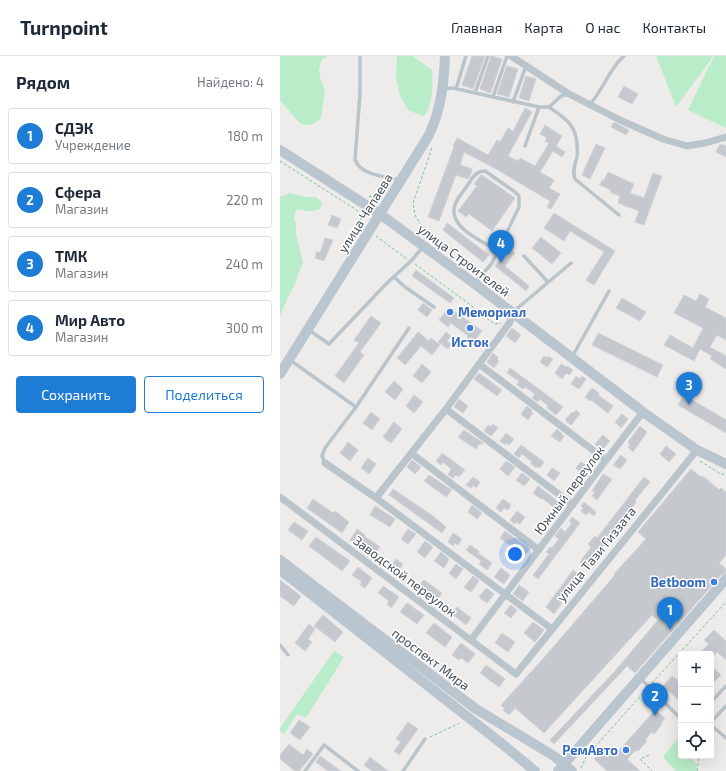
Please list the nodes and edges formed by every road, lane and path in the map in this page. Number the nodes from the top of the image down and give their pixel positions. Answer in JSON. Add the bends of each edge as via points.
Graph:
{"nodes":[{"id":1,"x":444,"y":56,"type":"edge"},
{"id":2,"x":466,"y":56,"type":"edge"},
{"id":3,"x":488,"y":56,"type":"edge"},
{"id":4,"x":507,"y":56,"type":"edge"},
{"id":5,"x":511,"y":56,"type":"edge"},
{"id":6,"x":624,"y":56,"type":"edge"},
{"id":7,"x":360,"y":57,"type":"dead end"},
{"id":8,"x":526,"y":66,"type":"junction"},
{"id":9,"x":443,"y":89,"type":"junction"},
{"id":10,"x":456,"y":89,"type":"junction"},
{"id":11,"x":475,"y":93,"type":"junction"},
{"id":12,"x":570,"y":94,"type":"junction"},
{"id":13,"x":493,"y":97,"type":"junction"},
{"id":14,"x":513,"y":102,"type":"junction"},
{"id":15,"x":590,"y":104,"type":"junction"},
{"id":16,"x":539,"y":107,"type":"junction"},
{"id":17,"x":549,"y":107,"type":"junction"},
{"id":18,"x":726,"y":136,"type":"edge"},
{"id":19,"x":525,"y":146,"type":"dead end"},
{"id":20,"x":432,"y":147,"type":"dead end"},
{"id":21,"x":280,"y":150,"type":"edge"},
{"id":22,"x":280,"y":161,"type":"edge"},
{"id":23,"x":397,"y":179,"type":"junction"},
{"id":24,"x":366,"y":198,"type":"dead end"},
{"id":25,"x":380,"y":214,"type":"junction"},
{"id":26,"x":619,"y":215,"type":"dead end"},
{"id":27,"x":370,"y":231,"type":"junction"},
{"id":28,"x":424,"y":246,"type":"junction"},
{"id":29,"x":498,"y":251,"type":"junction"},
{"id":30,"x":524,"y":256,"type":"dead end"},
{"id":31,"x":411,"y":261,"type":"junction"},
{"id":32,"x":571,"y":263,"type":"dead end"},
{"id":33,"x":483,"y":273,"type":"junction"},
{"id":34,"x":394,"y":277,"type":"junction"},
{"id":35,"x":548,"y":282,"type":"junction"},
{"id":36,"x":475,"y":284,"type":"junction"},
{"id":37,"x":609,"y":291,"type":"dead end"},
{"id":38,"x":434,"y":307,"type":"dead end"},
{"id":39,"x":511,"y":317,"type":"junction"},
{"id":40,"x":409,"y":328,"type":"dead end"},
{"id":41,"x":308,"y":330,"type":"junction"},
{"id":42,"x":571,"y":358,"type":"junction"},
{"id":43,"x":289,"y":359,"type":"junction"},
{"id":44,"x":478,"y":364,"type":"junction"},
{"id":45,"x":280,"y":374,"type":"edge"},
{"id":46,"x":356,"y":407,"type":"junction"},
{"id":47,"x":446,"y":409,"type":"junction"},
{"id":48,"x":643,"y":412,"type":"junction"},
{"id":49,"x":697,"y":450,"type":"junction"},
{"id":50,"x":411,"y":453,"type":"junction"},
{"id":51,"x":606,"y":460,"type":"junction"},
{"id":52,"x":325,"y":463,"type":"joint"},
{"id":53,"x":726,"y":464,"type":"edge"},
{"id":54,"x":280,"y":496,"type":"edge"},
{"id":55,"x":376,"y":498,"type":"junction"},
{"id":56,"x":573,"y":505,"type":"junction"},
{"id":57,"x":539,"y":550,"type":"junction"},
{"id":58,"x":280,"y":560,"type":"edge"},
{"id":59,"x":280,"y":570,"type":"edge"},
{"id":60,"x":726,"y":579,"type":"edge"},
{"id":61,"x":506,"y":595,"type":"junction"},
{"id":62,"x":552,"y":629,"type":"junction"},
{"id":63,"x":471,"y":640,"type":"junction"},
{"id":64,"x":280,"y":645,"type":"edge"},
{"id":65,"x":288,"y":655,"type":"dead end"},
{"id":66,"x":516,"y":674,"type":"joint"},
{"id":67,"x":640,"y":678,"type":"junction"},
{"id":68,"x":726,"y":686,"type":"edge"},
{"id":69,"x":714,"y":699,"type":"edge"},
{"id":70,"x":726,"y":706,"type":"edge"},
{"id":71,"x":678,"y":716,"type":"edge"},
{"id":72,"x":714,"y":719,"type":"edge"},
{"id":73,"x":458,"y":724,"type":"dead end"},
{"id":74,"x":714,"y":728,"type":"edge"},
{"id":75,"x":511,"y":731,"type":"junction"},
{"id":76,"x":726,"y":738,"type":"edge"},
{"id":77,"x":425,"y":739,"type":"joint"},
{"id":78,"x":501,"y":743,"type":"junction"},
{"id":79,"x":649,"y":755,"type":"dead end"},
{"id":80,"x":699,"y":759,"type":"edge"},
{"id":81,"x":561,"y":768,"type":"edge"},
{"id":82,"x":576,"y":770,"type":"edge"},
{"id":83,"x":305,"y":771,"type":"edge"},
{"id":84,"x":358,"y":771,"type":"edge"},
{"id":85,"x":404,"y":771,"type":"edge"},
{"id":86,"x":535,"y":771,"type":"edge"},
{"id":87,"x":583,"y":771,"type":"edge"},
{"id":88,"x":652,"y":771,"type":"edge"},
{"id":89,"x":697,"y":771,"type":"edge"}],
"edges":[{"from":1,"to":9,"type":"street","name":"улица Чапаева"},
{"from":2,"to":10,"type":"lane"},
{"from":3,"to":11,"type":"lane"},
{"from":4,"to":13,"type":"lane"},
{"from":5,"to":8,"type":"street"},
{"from":6,"to":15,"type":"lane","via":[[615,64]]},
{"from":7,"to":23,"type":"lane","via":[[360,93],[354,160],[362,170]]},
{"from":8,"to":12,"type":"street"},
{"from":8,"to":14,"type":"lane"},
{"from":9,"to":10,"type":"lane"},
{"from":9,"to":23,"type":"street","name":"улица Чапаева","via":[[436,121],[429,135]]},
{"from":10,"to":11,"type":"lane"},
{"from":11,"to":13,"type":"lane"},
{"from":12,"to":15,"type":"street"},
{"from":12,"to":17,"type":"lane","via":[[561,96]]},
{"from":13,"to":14,"type":"lane"},
{"from":14,"to":16,"type":"lane"},
{"from":15,"to":18,"type":"street","via":[[663,139],[687,146]]},
{"from":16,"to":17,"type":"lane"},
{"from":16,"to":19,"type":"lane"},
{"from":17,"to":26,"type":"lane","via":[[574,128],[577,142],[573,175],[575,179]]},
{"from":20,"to":33,"type":"path","via":[[413,203],[414,215],[423,227]]},
{"from":21,"to":25,"type":"street","name":"улица Строителей"},
{"from":22,"to":27,"type":"path","via":[[358,211],[363,228]]},
{"from":23,"to":24,"type":"path","via":[[375,195]]},
{"from":23,"to":25,"type":"street","name":"улица Чапаева"},
{"from":25,"to":27,"type":"street","name":"улица Чапаева"},
{"from":25,"to":28,"type":"street","name":"улица Строителей"},
{"from":27,"to":31,"type":"path"},
{"from":27,"to":41,"type":"street","name":"улица Чапаева"},
{"from":28,"to":31,"type":"lane"},
{"from":28,"to":36,"type":"street","name":"улица Строителей"},
{"from":29,"to":29,"type":"lane","via":[[519,207],[518,196],[485,171],[479,171],[455,204],[456,221],[461,228]]},
{"from":29,"to":33,"type":"lane"},
{"from":30,"to":35,"type":"lane"},
{"from":31,"to":34,"type":"lane"},
{"from":31,"to":39,"type":"path","via":[[494,324]]},
{"from":32,"to":35,"type":"lane"},
{"from":33,"to":36,"type":"lane"},
{"from":34,"to":38,"type":"lane"},
{"from":34,"to":41,"type":"lane","via":[[329,344]]},
{"from":35,"to":39,"type":"lane"},
{"from":36,"to":39,"type":"street","name":"улица Строителей"},
{"from":37,"to":42,"type":"lane"},
{"from":39,"to":42,"type":"street","name":"улица Строителей"},
{"from":39,"to":44,"type":"street"},
{"from":40,"to":46,"type":"lane"},
{"from":41,"to":43,"type":"street","name":"улица Чапаева"},
{"from":42,"to":48,"type":"street","name":"улица Строителей"},
{"from":43,"to":45,"type":"street","name":"улица Чапаева"},
{"from":43,"to":46,"type":"lane"},
{"from":44,"to":47,"type":"street"},
{"from":44,"to":51,"type":"street"},
{"from":46,"to":52,"type":"lane","via":[[322,452]]},
{"from":47,"to":50,"type":"street"},
{"from":47,"to":56,"type":"street"},
{"from":48,"to":49,"type":"street","name":"улица Строителей"},
{"from":48,"to":51,"type":"street","name":"Южный переулок"},
{"from":49,"to":53,"type":"street","name":"улица Строителей"},
{"from":49,"to":62,"type":"street","name":"улица Тази Гиззата"},
{"from":50,"to":55,"type":"street"},
{"from":50,"to":57,"type":"street"},
{"from":51,"to":56,"type":"street","name":"Южный переулок"},
{"from":52,"to":55,"type":"street"},
{"from":54,"to":63,"type":"street","name":"Заводской переулок"},
{"from":55,"to":61,"type":"street"},
{"from":56,"to":57,"type":"street","name":"Южный переулок"},
{"from":57,"to":61,"type":"street","name":"Южный переулок"},
{"from":58,"to":75,"type":"street","name":"проспект Мира","via":[[476,709]]},
{"from":59,"to":78,"type":"street","name":"проспект Мира"},
{"from":60,"to":67,"type":"street"},
{"from":61,"to":62,"type":"street"},
{"from":61,"to":63,"type":"street","name":"Южный переулок"},
{"from":62,"to":66,"type":"street","name":"улица Тази Гиззата"},
{"from":63,"to":66,"type":"street","name":"Заводской переулок"},
{"from":64,"to":65,"type":"lane"},
{"from":67,"to":71,"type":"lane"},
{"from":67,"to":81,"type":"street"},
{"from":68,"to":69,"type":"lane"},
{"from":70,"to":72,"type":"lane"},
{"from":73,"to":77,"type":"path"},
{"from":74,"to":76,"type":"lane"},
{"from":75,"to":78,"type":"street"},
{"from":75,"to":81,"type":"street","name":"проспект Мира","via":[[554,756]]},
{"from":77,"to":85,"type":"lane"},
{"from":78,"to":86,"type":"street","name":"проспект Мира"},
{"from":79,"to":88,"type":"path","via":[[640,759]]},
{"from":80,"to":89,"type":"path"},
{"from":81,"to":82,"type":"street","name":"проспект Мира"},
{"from":82,"to":87,"type":"path"},
{"from":83,"to":84,"type":"lane","via":[[324,745]]}]}
